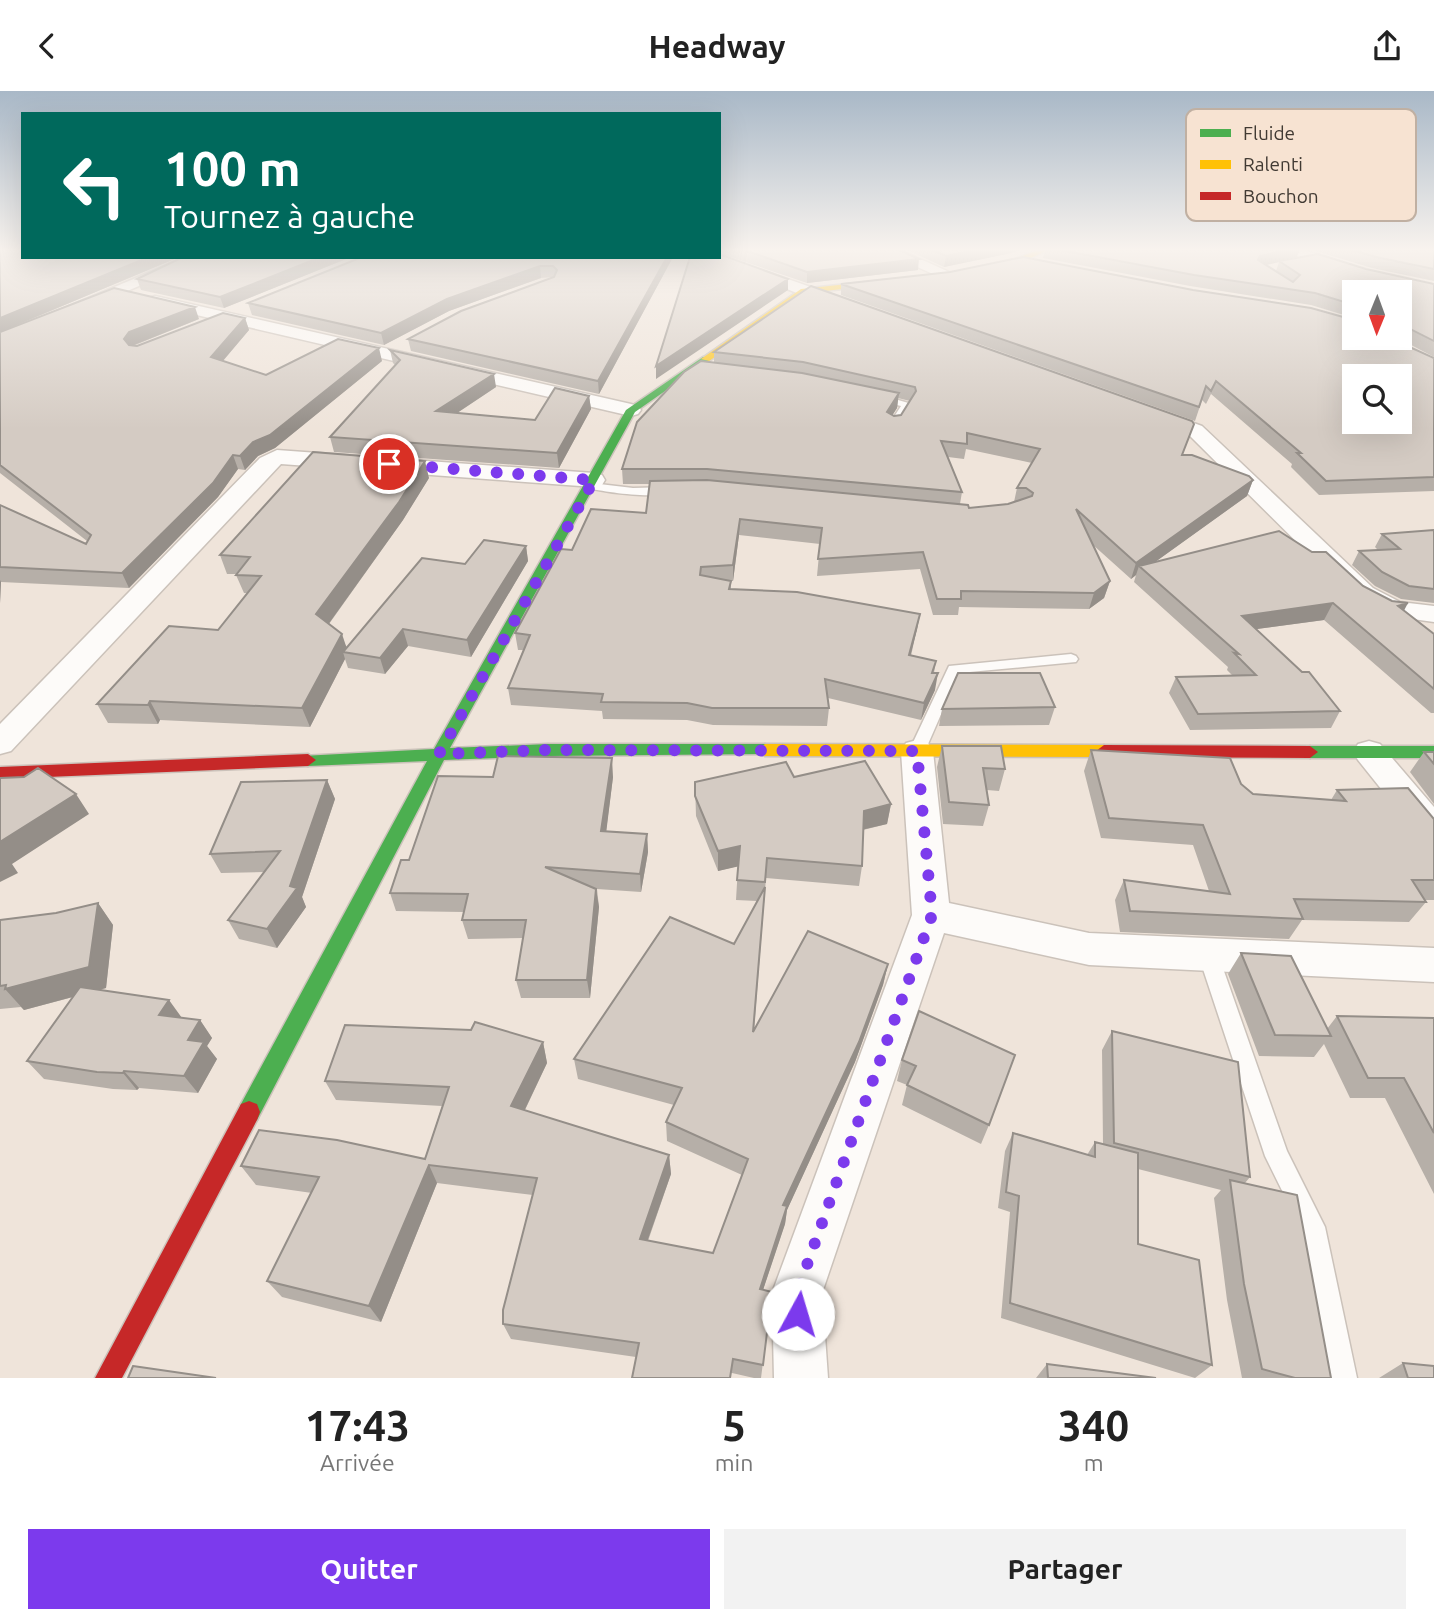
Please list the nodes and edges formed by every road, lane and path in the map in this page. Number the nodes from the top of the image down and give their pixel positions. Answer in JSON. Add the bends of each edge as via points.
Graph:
{"nodes":[{"id":1,"x":76,"y":309,"type":"edge"},
{"id":2,"x":193,"y":309,"type":"edge"},
{"id":3,"x":248,"y":309,"type":"edge"},
{"id":4,"x":780,"y":309,"type":"edge"},
{"id":5,"x":228,"y":317,"type":"junction"},
{"id":6,"x":203,"y":327,"type":"edge"},
{"id":7,"x":0,"y":341,"type":"edge"},
{"id":8,"x":409,"y":342,"type":"edge"},
{"id":9,"x":386,"y":354,"type":"junction"},
{"id":10,"x":868,"y":395,"type":"edge"},
{"id":11,"x":1130,"y":407,"type":"edge"},
{"id":12,"x":631,"y":410,"type":"junction"},
{"id":13,"x":893,"y":426,"type":"edge"},
{"id":14,"x":592,"y":483,"type":"junction"},
{"id":15,"x":682,"y":490,"type":"edge"},
{"id":16,"x":1434,"y":614,"type":"edge"},
{"id":17,"x":1071,"y":659,"type":"dead end"},
{"id":18,"x":0,"y":743,"type":"edge"},
{"id":19,"x":917,"y":751,"type":"junction"},
{"id":20,"x":1369,"y":752,"type":"junction"},
{"id":21,"x":1434,"y":752,"type":"edge"},
{"id":22,"x":439,"y":754,"type":"junction"},
{"id":23,"x":0,"y":773,"type":"edge"},
{"id":24,"x":1434,"y":831,"type":"edge"},
{"id":25,"x":932,"y":915,"type":"junction"},
{"id":26,"x":1208,"y":954,"type":"junction"},
{"id":27,"x":1434,"y":965,"type":"edge"},
{"id":28,"x":108,"y":1378,"type":"edge"},
{"id":29,"x":802,"y":1378,"type":"edge"},
{"id":30,"x":1344,"y":1378,"type":"edge"}],
"edges":[{"from":1,"to":7,"type":"street"},
{"from":2,"to":5,"type":"street"},
{"from":3,"to":5,"type":"street"},
{"from":4,"to":12,"type":"street","via":[[699,370]]},
{"from":5,"to":6,"type":"street"},
{"from":5,"to":9,"type":"street"},
{"from":8,"to":9,"type":"street"},
{"from":9,"to":12,"type":"street"},
{"from":10,"to":13,"type":"lane","via":[[907,404]]},
{"from":11,"to":16,"type":"street","via":[[1195,430],[1364,594],[1394,609]]},
{"from":12,"to":14,"type":"street"},
{"from":14,"to":15,"type":"lane","via":[[633,491]]},
{"from":14,"to":18,"type":"street","via":[[278,457]]},
{"from":14,"to":22,"type":"street"},
{"from":17,"to":19,"type":"lane","via":[[954,669]]},
{"from":19,"to":20,"type":"street"},
{"from":19,"to":22,"type":"street"},
{"from":19,"to":25,"type":"street"},
{"from":20,"to":21,"type":"street"},
{"from":20,"to":24,"type":"street"},
{"from":22,"to":23,"type":"street"},
{"from":22,"to":28,"type":"street"},
{"from":25,"to":26,"type":"street","via":[[1089,949]]},
{"from":25,"to":29,"type":"street","via":[[797,1293]]},
{"from":26,"to":27,"type":"street"},
{"from":26,"to":30,"type":"lane","via":[[1277,1156],[1313,1227]]}]}
